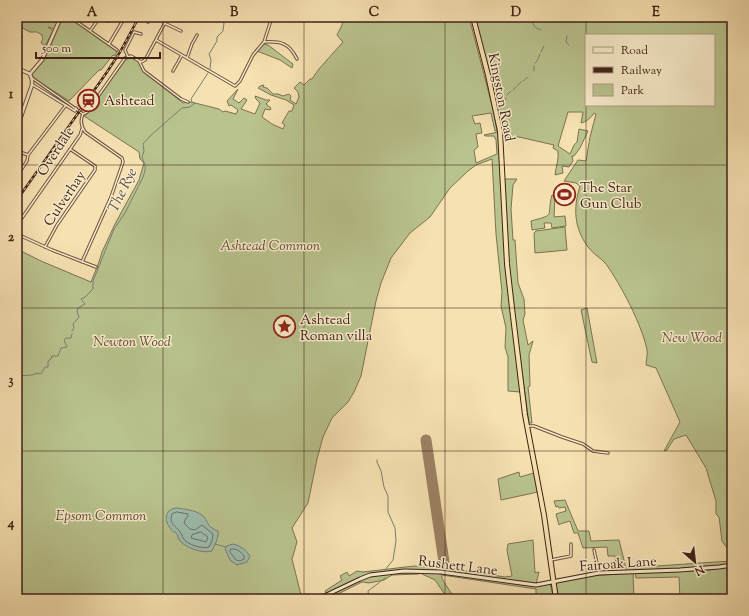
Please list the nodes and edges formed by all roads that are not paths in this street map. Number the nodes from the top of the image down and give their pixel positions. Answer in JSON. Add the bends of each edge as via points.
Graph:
{"nodes":[{"id":1,"x":61,"y":17,"type":"edge"},
{"id":2,"x":70,"y":17,"type":"edge"},
{"id":3,"x":101,"y":17,"type":"edge"},
{"id":4,"x":125,"y":17,"type":"edge"},
{"id":5,"x":151,"y":17,"type":"edge"},
{"id":6,"x":168,"y":17,"type":"edge"},
{"id":7,"x":272,"y":17,"type":"edge"},
{"id":8,"x":473,"y":17,"type":"edge"},
{"id":9,"x":108,"y":21,"type":"dead end"},
{"id":10,"x":148,"y":22,"type":"dead end"},
{"id":11,"x":164,"y":23,"type":"junction"},
{"id":12,"x":90,"y":31,"type":"junction"},
{"id":13,"x":181,"y":31,"type":"dead end"},
{"id":14,"x":141,"y":34,"type":"dead end"},
{"id":15,"x":17,"y":35,"type":"edge"},
{"id":16,"x":197,"y":35,"type":"dead end"},
{"id":17,"x":21,"y":37,"type":"dead end"},
{"id":18,"x":156,"y":40,"type":"junction"},
{"id":19,"x":264,"y":42,"type":"junction"},
{"id":20,"x":110,"y":44,"type":"junction"},
{"id":21,"x":117,"y":50,"type":"dead end"},
{"id":22,"x":182,"y":55,"type":"junction"},
{"id":23,"x":128,"y":56,"type":"junction"},
{"id":24,"x":187,"y":58,"type":"junction"},
{"id":25,"x":297,"y":59,"type":"dead end"},
{"id":26,"x":140,"y":61,"type":"junction"},
{"id":27,"x":17,"y":68,"type":"edge"},
{"id":28,"x":173,"y":71,"type":"dead end"},
{"id":29,"x":30,"y":74,"type":"junction"},
{"id":30,"x":32,"y":78,"type":"junction"},
{"id":31,"x":37,"y":81,"type":"junction"},
{"id":32,"x":32,"y":83,"type":"junction"},
{"id":33,"x":188,"y":102,"type":"dead end"},
{"id":34,"x":66,"y":105,"type":"junction"},
{"id":35,"x":76,"y":108,"type":"junction"},
{"id":36,"x":82,"y":114,"type":"junction"},
{"id":37,"x":17,"y":115,"type":"edge"},
{"id":38,"x":21,"y":117,"type":"junction"},
{"id":39,"x":17,"y":128,"type":"edge"},
{"id":40,"x":82,"y":128,"type":"junction"},
{"id":41,"x":86,"y":132,"type":"junction"},
{"id":42,"x":81,"y":133,"type":"junction"},
{"id":43,"x":70,"y":149,"type":"junction"},
{"id":44,"x":17,"y":152,"type":"edge"},
{"id":45,"x":28,"y":155,"type":"junction"},
{"id":46,"x":17,"y":176,"type":"edge"},
{"id":47,"x":17,"y":225,"type":"edge"},
{"id":48,"x":17,"y":234,"type":"edge"},
{"id":49,"x":45,"y":247,"type":"junction"},
{"id":50,"x":82,"y":262,"type":"junction"},
{"id":51,"x":96,"y":267,"type":"dead end"},
{"id":52,"x":527,"y":426,"type":"junction"},
{"id":53,"x":608,"y":453,"type":"dead end"},
{"id":54,"x":571,"y":544,"type":"dead end"},
{"id":55,"x":594,"y":550,"type":"dead end"},
{"id":56,"x":551,"y":560,"type":"junction"},
{"id":57,"x":732,"y":565,"type":"edge"},
{"id":58,"x":599,"y":573,"type":"junction"},
{"id":59,"x":553,"y":582,"type":"junction"},
{"id":60,"x":318,"y":599,"type":"edge"},
{"id":61,"x":556,"y":599,"type":"edge"}],
"edges":[{"from":1,"to":29,"type":"street","via":[[42,60]]},
{"from":2,"to":12,"type":"street"},
{"from":3,"to":9,"type":"street"},
{"from":3,"to":12,"type":"street"},
{"from":4,"to":20,"type":"street"},
{"from":5,"to":10,"type":"street"},
{"from":6,"to":11,"type":"street"},
{"from":7,"to":19,"type":"street"},
{"from":8,"to":52,"type":"highway","name":"Kingston Road","via":[[500,131],[507,264]]},
{"from":11,"to":13,"type":"street"},
{"from":11,"to":18,"type":"street"},
{"from":12,"to":20,"type":"street"},
{"from":14,"to":23,"type":"street","via":[[134,32],[125,50]]},
{"from":15,"to":17,"type":"street"},
{"from":16,"to":24,"type":"street"},
{"from":18,"to":22,"type":"street"},
{"from":18,"to":26,"type":"street","via":[[146,60]]},
{"from":19,"to":24,"type":"street","via":[[253,55],[236,86]]},
{"from":19,"to":25,"type":"street","via":[[288,46]]},
{"from":20,"to":21,"type":"street"},
{"from":22,"to":24,"type":"street"},
{"from":22,"to":28,"type":"street"},
{"from":23,"to":26,"type":"street"},
{"from":23,"to":36,"type":"street","via":[[87,112]]},
{"from":26,"to":33,"type":"street","via":[[144,71]]},
{"from":27,"to":29,"type":"street"},
{"from":29,"to":30,"type":"street"},
{"from":30,"to":31,"type":"street"},
{"from":30,"to":32,"type":"street"},
{"from":31,"to":32,"type":"street"},
{"from":31,"to":35,"type":"street"},
{"from":32,"to":34,"type":"street"},
{"from":32,"to":38,"type":"street"},
{"from":34,"to":35,"type":"street","via":[[75,111]]},
{"from":34,"to":45,"type":"street"},
{"from":35,"to":36,"type":"street"},
{"from":36,"to":40,"type":"street","name":"Overdale"},
{"from":37,"to":38,"type":"street"},
{"from":38,"to":39,"type":"street"},
{"from":40,"to":41,"type":"street"},
{"from":40,"to":42,"type":"street","name":"Overdale"},
{"from":41,"to":42,"type":"street"},
{"from":41,"to":50,"type":"street","via":[[122,158],[123,162],[111,197]]},
{"from":42,"to":43,"type":"street","name":"Overdale"},
{"from":43,"to":47,"type":"street","name":"Overdale"},
{"from":43,"to":49,"type":"street","name":"Culverhay","via":[[96,169]]},
{"from":44,"to":45,"type":"street"},
{"from":45,"to":46,"type":"street"},
{"from":48,"to":49,"type":"street"},
{"from":49,"to":50,"type":"street"},
{"from":50,"to":51,"type":"street"},
{"from":52,"to":53,"type":"street","via":[[534,426],[583,444],[593,451]]},
{"from":52,"to":56,"type":"highway","name":"Kingston Road"},
{"from":54,"to":56,"type":"street","via":[[571,556]]},
{"from":55,"to":58,"type":"street"},
{"from":56,"to":59,"type":"highway","name":"Kingston Road"},
{"from":57,"to":58,"type":"main road","name":"Fairoak Lane","via":[[688,570]]},
{"from":58,"to":59,"type":"main road","name":"Fairoak Lane"},
{"from":59,"to":60,"type":"main road","name":"Rushett Lane","via":[[531,584],[442,572],[404,570],[370,575]]},
{"from":59,"to":61,"type":"highway","name":"Kingston Road"}]}
